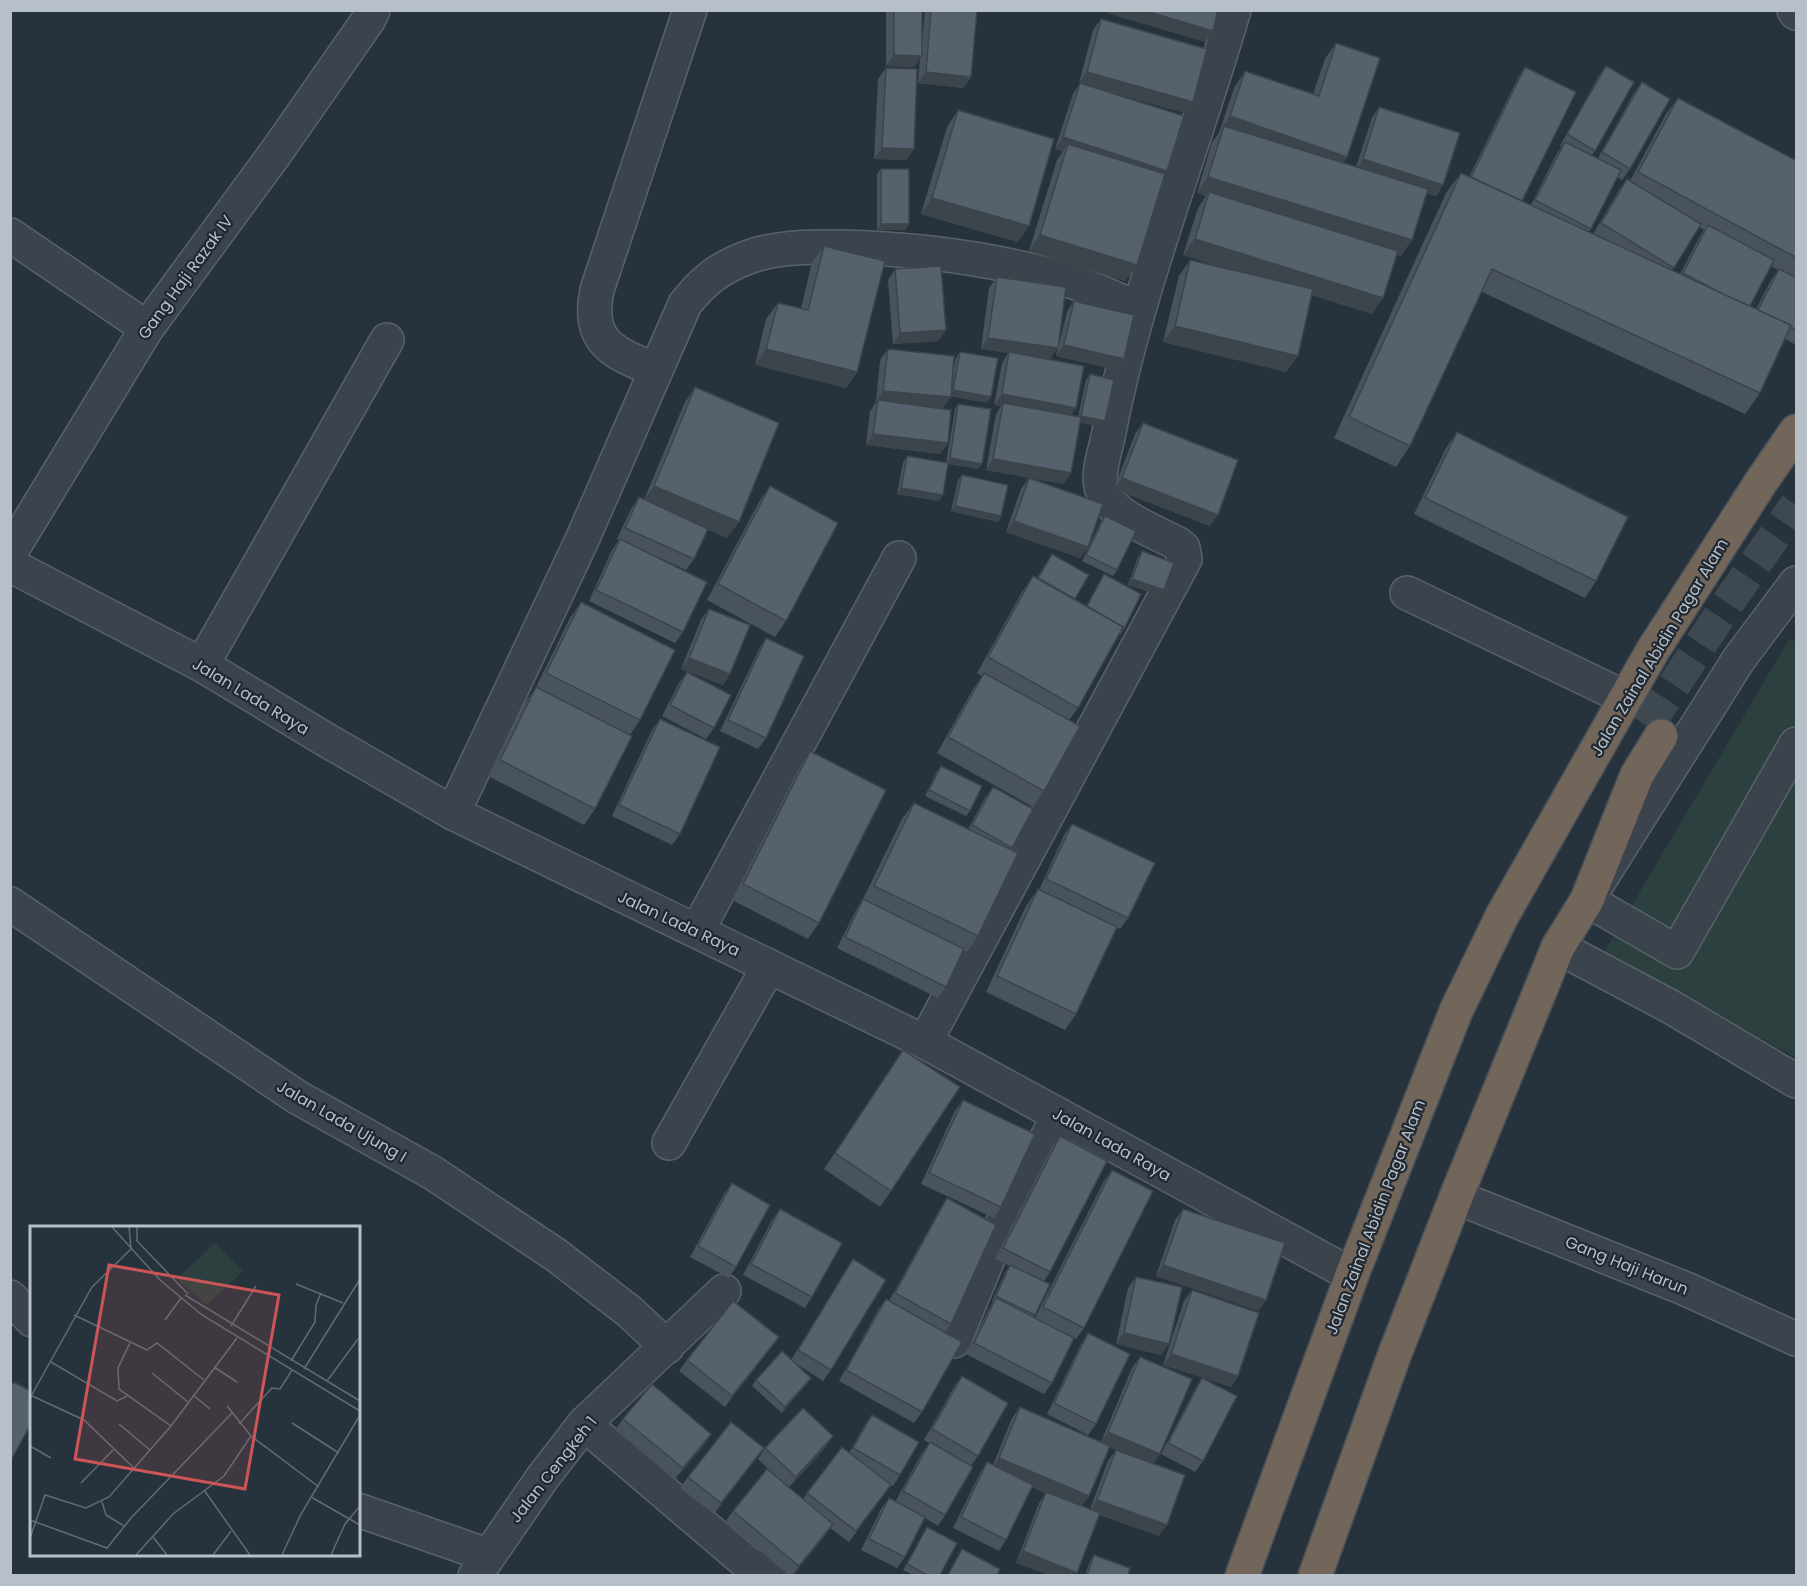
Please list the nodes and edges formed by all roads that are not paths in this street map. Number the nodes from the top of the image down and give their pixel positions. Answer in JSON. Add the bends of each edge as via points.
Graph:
{"nodes":[{"id":1,"x":373,"y":10,"type":"edge"},
{"id":2,"x":690,"y":10,"type":"edge"},
{"id":3,"x":1234,"y":10,"type":"edge"},
{"id":4,"x":10,"y":235,"type":"edge"},
{"id":5,"x":1139,"y":308,"type":"junction"},
{"id":6,"x":147,"y":328,"type":"junction"},
{"id":7,"x":387,"y":340,"type":"dead end"},
{"id":8,"x":656,"y":370,"type":"junction"},
{"id":9,"x":1797,"y":431,"type":"edge"},
{"id":10,"x":10,"y":553,"type":"edge"},
{"id":11,"x":899,"y":558,"type":"dead end"},
{"id":12,"x":10,"y":566,"type":"edge"},
{"id":13,"x":1797,"y":583,"type":"edge"},
{"id":14,"x":1407,"y":593,"type":"dead end"},
{"id":15,"x":202,"y":665,"type":"junction"},
{"id":16,"x":1626,"y":698,"type":"junction"},
{"id":17,"x":1797,"y":744,"type":"edge"},
{"id":18,"x":453,"y":813,"type":"junction"},
{"id":19,"x":1530,"y":867,"type":"junction"},
{"id":20,"x":1587,"y":900,"type":"junction"},
{"id":21,"x":10,"y":904,"type":"edge"},
{"id":22,"x":697,"y":931,"type":"junction"},
{"id":23,"x":1558,"y":947,"type":"junction"},
{"id":24,"x":770,"y":966,"type":"junction"},
{"id":25,"x":925,"y":1042,"type":"junction"},
{"id":26,"x":1797,"y":1082,"type":"edge"},
{"id":27,"x":1059,"y":1115,"type":"junction"},
{"id":28,"x":669,"y":1143,"type":"dead end"},
{"id":29,"x":1456,"y":1197,"type":"junction"},
{"id":30,"x":1352,"y":1275,"type":"junction"},
{"id":31,"x":724,"y":1291,"type":"dead end"},
{"id":32,"x":10,"y":1297,"type":"edge"},
{"id":33,"x":30,"y":1318,"type":"edge"},
{"id":34,"x":1797,"y":1339,"type":"edge"},
{"id":35,"x":954,"y":1341,"type":"edge"},
{"id":36,"x":667,"y":1347,"type":"junction"},
{"id":37,"x":584,"y":1424,"type":"junction"},
{"id":38,"x":360,"y":1511,"type":"edge"},
{"id":39,"x":481,"y":1565,"type":"edge"},
{"id":40,"x":770,"y":1575,"type":"edge"},
{"id":41,"x":1242,"y":1575,"type":"edge"},
{"id":42,"x":1315,"y":1575,"type":"edge"}],
"edges":[{"from":1,"to":6,"type":"street","name":"Gang Haji Razak IV","via":[[277,151]]},
{"from":2,"to":8,"type":"street","via":[[594,304],[598,330],[612,350]]},
{"from":3,"to":5,"type":"street"},
{"from":4,"to":6,"type":"street"},
{"from":5,"to":8,"type":"street","via":[[1056,276],[972,258],[890,248],[771,251],[747,257],[702,283],[685,304]]},
{"from":5,"to":25,"type":"street","via":[[1100,475],[1101,487],[1111,506],[1178,544],[1185,559]]},
{"from":6,"to":10,"type":"street","name":"Gang Haji Razak IV"},
{"from":7,"to":15,"type":"street"},
{"from":8,"to":18,"type":"street","via":[[582,540]]},
{"from":9,"to":16,"type":"highway","name":"Jalan Zainal Abidin Pagar Alam"},
{"from":11,"to":22,"type":"street"},
{"from":12,"to":15,"type":"street","name":"Jalan Lada Raya"},
{"from":13,"to":20,"type":"street","name":"Jalan Zainal Abidin Pagar Alam","via":[[1739,659]]},
{"from":14,"to":16,"type":"street"},
{"from":15,"to":18,"type":"street","name":"Jalan Lada Raya"},
{"from":16,"to":19,"type":"highway","name":"Jalan Zainal Abidin Pagar Alam"},
{"from":17,"to":20,"type":"street","via":[[1677,952]]},
{"from":18,"to":22,"type":"street","name":"Jalan Lada Raya"},
{"from":19,"to":20,"type":"highway","name":"Jalan Zainal Abidin Pagar Alam","via":[[1654,731]]},
{"from":19,"to":30,"type":"highway","name":"Jalan Zainal Abidin Pagar Alam","via":[[1456,1011]]},
{"from":20,"to":23,"type":"highway","name":"Jalan Zainal Abidin Pagar Alam"},
{"from":21,"to":36,"type":"street","name":"Jalan Lada Ujung I","via":[[297,1097],[433,1173],[556,1255],[630,1312]]},
{"from":22,"to":24,"type":"street","name":"Jalan Lada Raya"},
{"from":23,"to":26,"type":"street","via":[[1671,1007]]},
{"from":23,"to":29,"type":"highway","name":"Jalan Zainal Abidin Pagar Alam"},
{"from":24,"to":25,"type":"street","name":"Jalan Lada Raya"},
{"from":24,"to":28,"type":"street"},
{"from":25,"to":27,"type":"street","name":"Jalan Lada Raya"},
{"from":27,"to":30,"type":"street","name":"Jalan Lada Raya"},
{"from":27,"to":35,"type":"street","via":[[1004,1220]]},
{"from":29,"to":34,"type":"street","name":"Gang Haji Harun","via":[[1676,1285]]},
{"from":29,"to":42,"type":"highway","name":"Jalan Zainal Abidin Pagar Alam"},
{"from":30,"to":41,"type":"highway","name":"Jalan Zainal Abidin Pagar Alam"},
{"from":31,"to":36,"type":"street","name":"Jalan Cengkeh 1"},
{"from":32,"to":33,"type":"street"},
{"from":36,"to":37,"type":"street","name":"Jalan Cengkeh 1"},
{"from":37,"to":39,"type":"street","name":"Jalan Cengkeh 1"},
{"from":37,"to":40,"type":"street","via":[[746,1562]]},
{"from":38,"to":39,"type":"street"}]}
